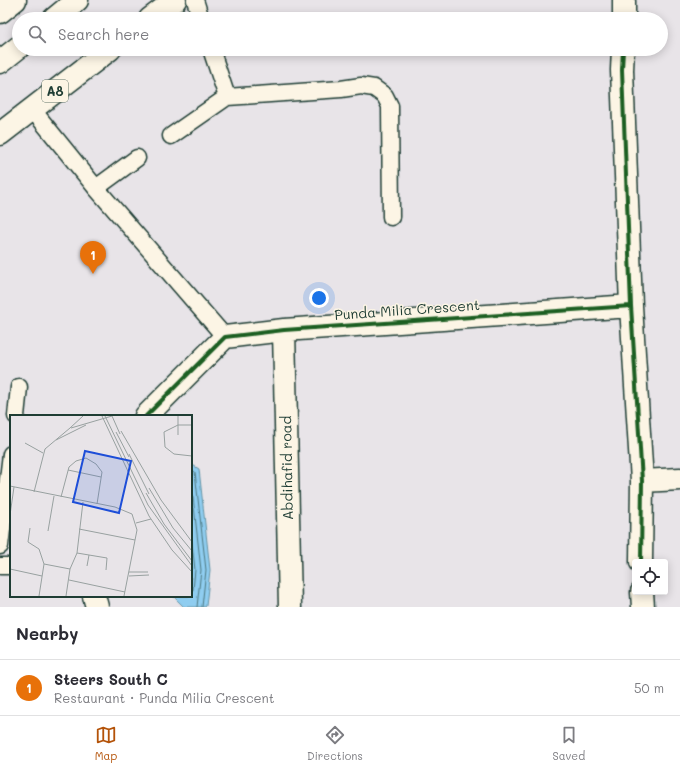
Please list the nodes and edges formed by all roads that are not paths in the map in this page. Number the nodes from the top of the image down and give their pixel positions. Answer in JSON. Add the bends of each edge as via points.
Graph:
{"nodes":[{"id":1,"x":15,"y":0,"type":"edge"},
{"id":2,"x":78,"y":0,"type":"edge"},
{"id":3,"x":175,"y":0,"type":"edge"},
{"id":4,"x":195,"y":0,"type":"edge"},
{"id":5,"x":624,"y":0,"type":"edge"},
{"id":6,"x":0,"y":12,"type":"edge"},
{"id":7,"x":63,"y":12,"type":"edge"},
{"id":8,"x":159,"y":12,"type":"edge"},
{"id":9,"x":199,"y":12,"type":"edge"},
{"id":10,"x":624,"y":12,"type":"edge"},
{"id":11,"x":12,"y":53,"type":"edge"},
{"id":12,"x":101,"y":56,"type":"edge"},
{"id":13,"x":213,"y":56,"type":"edge"},
{"id":14,"x":623,"y":56,"type":"edge"},
{"id":15,"x":0,"y":62,"type":"edge"},
{"id":16,"x":226,"y":97,"type":"junction"},
{"id":17,"x":32,"y":109,"type":"junction"},
{"id":18,"x":0,"y":134,"type":"edge"},
{"id":19,"x":171,"y":136,"type":"dead end"},
{"id":20,"x":137,"y":158,"type":"dead end"},
{"id":21,"x":96,"y":188,"type":"junction"},
{"id":22,"x":391,"y":217,"type":"dead end"},
{"id":23,"x":631,"y":306,"type":"junction"},
{"id":24,"x":284,"y":330,"type":"junction"},
{"id":25,"x":225,"y":337,"type":"junction"},
{"id":26,"x":19,"y":387,"type":"dead end"},
{"id":27,"x":16,"y":415,"type":"edge"},
{"id":28,"x":147,"y":415,"type":"edge"},
{"id":29,"x":10,"y":462,"type":"edge"},
{"id":30,"x":680,"y":479,"type":"edge"},
{"id":31,"x":642,"y":481,"type":"junction"},
{"id":32,"x":0,"y":546,"type":"edge"},
{"id":33,"x":641,"y":559,"type":"edge"},
{"id":34,"x":642,"y":595,"type":"edge"},
{"id":35,"x":94,"y":597,"type":"edge"},
{"id":36,"x":97,"y":607,"type":"edge"},
{"id":37,"x":290,"y":607,"type":"edge"},
{"id":38,"x":643,"y":607,"type":"edge"}],
"edges":[{"from":1,"to":6,"type":"main road"},
{"from":2,"to":7,"type":"main road"},
{"from":3,"to":8,"type":"main road"},
{"from":4,"to":9,"type":"lane"},
{"from":5,"to":10,"type":"main road"},
{"from":11,"to":15,"type":"main road"},
{"from":12,"to":17,"type":"main road","number":"A8"},
{"from":13,"to":16,"type":"lane"},
{"from":14,"to":23,"type":"main road"},
{"from":16,"to":19,"type":"lane"},
{"from":16,"to":22,"type":"lane","via":[[361,86],[374,88],[385,96],[390,106]]},
{"from":17,"to":18,"type":"main road","number":"A8"},
{"from":17,"to":21,"type":"lane"},
{"from":20,"to":21,"type":"lane"},
{"from":21,"to":25,"type":"lane"},
{"from":23,"to":24,"type":"main road","name":"Punda Milia Crescent"},
{"from":23,"to":31,"type":"main road"},
{"from":24,"to":25,"type":"main road","name":"Punda Milia Crescent"},
{"from":24,"to":37,"type":"main road","name":"Abdihafid road"},
{"from":25,"to":28,"type":"main road"},
{"from":26,"to":27,"type":"lane"},
{"from":29,"to":32,"type":"lane"},
{"from":30,"to":31,"type":"main road"},
{"from":31,"to":33,"type":"main road"},
{"from":34,"to":38,"type":"main road"},
{"from":35,"to":36,"type":"main road"}]}
